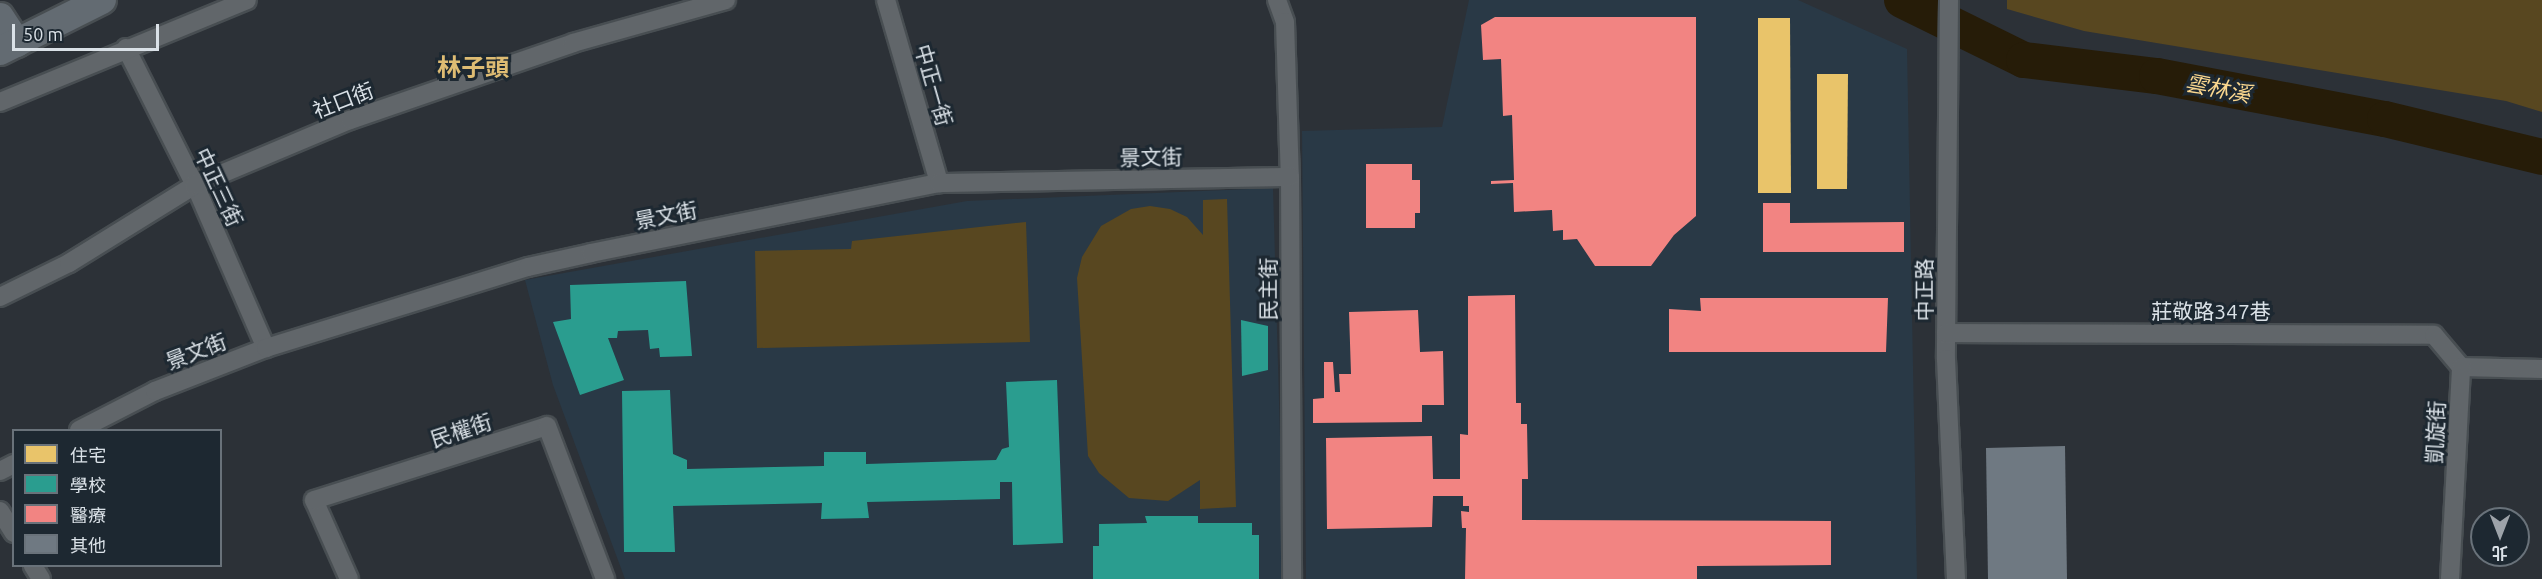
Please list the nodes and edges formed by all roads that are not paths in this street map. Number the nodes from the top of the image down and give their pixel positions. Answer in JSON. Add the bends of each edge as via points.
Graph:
{"nodes":[{"id":1,"x":4,"y":0,"type":"edge"},
{"id":2,"x":102,"y":0,"type":"edge"},
{"id":3,"x":248,"y":0,"type":"edge"},
{"id":4,"x":726,"y":0,"type":"edge"},
{"id":5,"x":886,"y":0,"type":"edge"},
{"id":6,"x":1277,"y":0,"type":"edge"},
{"id":7,"x":1949,"y":0,"type":"edge"},
{"id":8,"x":0,"y":2,"type":"edge"},
{"id":9,"x":0,"y":17,"type":"edge"},
{"id":10,"x":9,"y":47,"type":"edge"},
{"id":11,"x":126,"y":48,"type":"junction"},
{"id":12,"x":0,"y":102,"type":"edge"},
{"id":13,"x":1290,"y":177,"type":"junction"},
{"id":14,"x":939,"y":183,"type":"junction"},
{"id":15,"x":195,"y":185,"type":"junction"},
{"id":16,"x":0,"y":297,"type":"edge"},
{"id":17,"x":1946,"y":333,"type":"junction"},
{"id":18,"x":266,"y":348,"type":"junction"},
{"id":19,"x":2462,"y":367,"type":"junction"},
{"id":20,"x":2542,"y":369,"type":"edge"},
{"id":21,"x":81,"y":429,"type":"edge"},
{"id":22,"x":0,"y":511,"type":"edge"},
{"id":23,"x":12,"y":530,"type":"edge"},
{"id":24,"x":349,"y":579,"type":"edge"},
{"id":25,"x":605,"y":579,"type":"edge"},
{"id":26,"x":1292,"y":579,"type":"edge"},
{"id":27,"x":1956,"y":579,"type":"edge"},
{"id":28,"x":2450,"y":579,"type":"edge"}],
"edges":[{"from":1,"to":8,"type":"main road"},
{"from":2,"to":10,"type":"main road"},
{"from":3,"to":11,"type":"street"},
{"from":4,"to":15,"type":"street","name":"社口街","via":[[573,43],[350,120]]},
{"from":5,"to":14,"type":"street","name":"中正一街"},
{"from":6,"to":13,"type":"street","name":"民主街","via":[[1285,22]]},
{"from":7,"to":17,"type":"street","name":"中正路"},
{"from":9,"to":10,"type":"main road"},
{"from":11,"to":12,"type":"street"},
{"from":11,"to":15,"type":"street","name":"中正三街"},
{"from":13,"to":14,"type":"street","name":"景文街"},
{"from":13,"to":26,"type":"street","name":"民主街"},
{"from":14,"to":18,"type":"street","name":"景文街","via":[[528,267]]},
{"from":15,"to":16,"type":"street","name":"社口街","via":[[69,263]]},
{"from":15,"to":18,"type":"street","name":"中正三街"},
{"from":17,"to":19,"type":"street","name":"莊敬路347巷","via":[[2434,335]]},
{"from":17,"to":27,"type":"street","name":"中正路"},
{"from":18,"to":21,"type":"street","name":"景文街","via":[[155,391]]},
{"from":19,"to":20,"type":"street"},
{"from":19,"to":28,"type":"street","name":"凱旋街"},
{"from":22,"to":23,"type":"street"},
{"from":24,"to":25,"type":"street","name":"民權街","via":[[314,500],[547,426]]}]}
